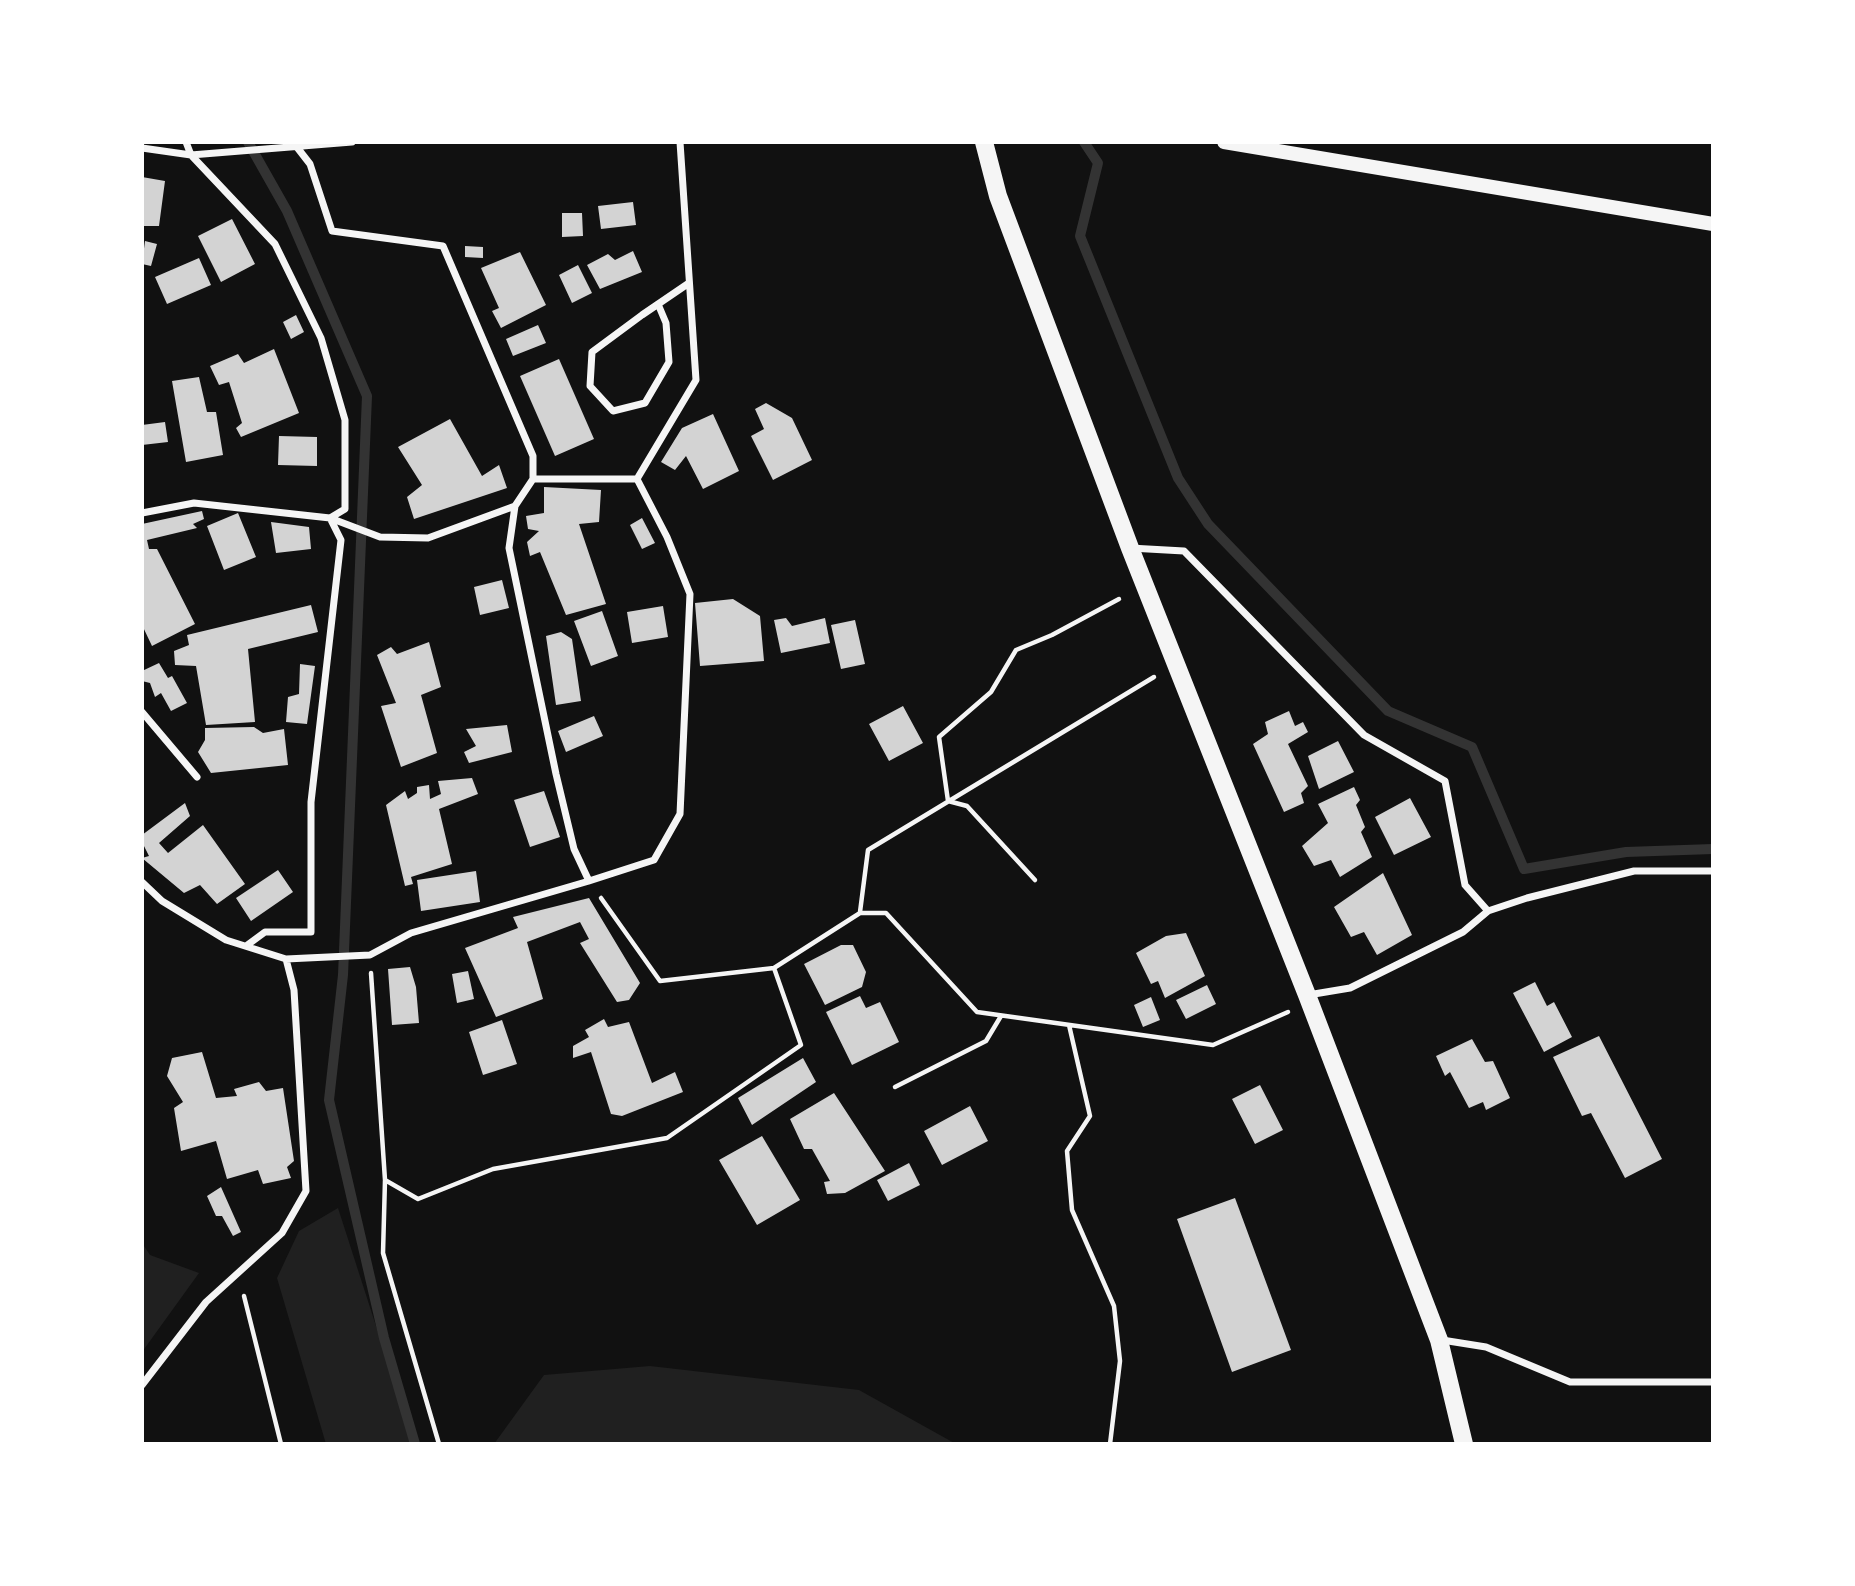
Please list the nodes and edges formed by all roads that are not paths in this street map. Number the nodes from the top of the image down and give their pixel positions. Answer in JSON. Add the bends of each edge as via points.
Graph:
{"nodes":[{"id":1,"x":186,"y":142,"type":"edge"},
{"id":2,"x":352,"y":142,"type":"edge"},
{"id":3,"x":680,"y":142,"type":"edge"},
{"id":4,"x":984,"y":142,"type":"edge"},
{"id":5,"x":1224,"y":142,"type":"edge"},
{"id":6,"x":296,"y":146,"type":"junction"},
{"id":7,"x":142,"y":148,"type":"edge"},
{"id":8,"x":191,"y":155,"type":"junction"},
{"id":9,"x":1713,"y":224,"type":"edge"},
{"id":10,"x":689,"y":283,"type":"junction"},
{"id":11,"x":658,"y":304,"type":"junction"},
{"id":12,"x":533,"y":479,"type":"junction"},
{"id":13,"x":637,"y":479,"type":"junction"},
{"id":14,"x":515,"y":506,"type":"junction"},
{"id":15,"x":142,"y":513,"type":"edge"},
{"id":16,"x":330,"y":518,"type":"junction"},
{"id":17,"x":1130,"y":548,"type":"junction"},
{"id":18,"x":142,"y":712,"type":"edge"},
{"id":19,"x":197,"y":777,"type":"dead end"},
{"id":20,"x":1713,"y":871,"type":"edge"},
{"id":21,"x":589,"y":881,"type":"junction"},
{"id":22,"x":142,"y":882,"type":"edge"},
{"id":23,"x":1488,"y":911,"type":"junction"},
{"id":24,"x":246,"y":946,"type":"junction"},
{"id":25,"x":286,"y":959,"type":"junction"},
{"id":26,"x":1307,"y":995,"type":"junction"},
{"id":27,"x":1439,"y":1340,"type":"junction"},
{"id":28,"x":1713,"y":1382,"type":"edge"},
{"id":29,"x":142,"y":1385,"type":"edge"},
{"id":30,"x":1464,"y":1444,"type":"edge"}],
"edges":[{"from":1,"to":8,"type":"street"},
{"from":2,"to":6,"type":"street"},
{"from":3,"to":10,"type":"street"},
{"from":4,"to":17,"type":"main road","via":[[998,196]]},
{"from":5,"to":9,"type":"main road"},
{"from":6,"to":8,"type":"street"},
{"from":6,"to":12,"type":"street","via":[[310,164],[332,231],[443,246],[533,456]]},
{"from":7,"to":8,"type":"street"},
{"from":8,"to":16,"type":"street","via":[[275,244],[321,338],[345,420],[345,509]]},
{"from":10,"to":11,"type":"street"},
{"from":10,"to":13,"type":"street","via":[[696,380]]},
{"from":11,"to":11,"type":"street","via":[[592,352],[590,386],[613,411],[645,403],[669,362],[666,323]]},
{"from":12,"to":13,"type":"street"},
{"from":12,"to":14,"type":"street"},
{"from":13,"to":21,"type":"street","via":[[690,594],[680,814],[654,860]]},
{"from":14,"to":16,"type":"street","via":[[428,538],[380,537]]},
{"from":14,"to":21,"type":"street","via":[[509,548],[574,849]]},
{"from":15,"to":16,"type":"street","via":[[194,503]]},
{"from":16,"to":24,"type":"street","via":[[341,540],[311,802],[311,932],[265,932]]},
{"from":17,"to":23,"type":"street","via":[[1184,551],[1364,735],[1445,781],[1465,885]]},
{"from":17,"to":26,"type":"main road"},
{"from":18,"to":19,"type":"street"},
{"from":20,"to":23,"type":"street","via":[[1634,871]]},
{"from":21,"to":25,"type":"street","via":[[411,933],[370,955]]},
{"from":22,"to":24,"type":"street","via":[[162,901],[226,940]]},
{"from":23,"to":26,"type":"street","via":[[1464,932],[1350,988]]},
{"from":24,"to":25,"type":"street"},
{"from":25,"to":29,"type":"street","via":[[294,990],[306,1191],[282,1233],[206,1302]]},
{"from":26,"to":27,"type":"main road"},
{"from":27,"to":28,"type":"street","via":[[1486,1347],[1570,1382]]},
{"from":27,"to":30,"type":"main road"}]}
